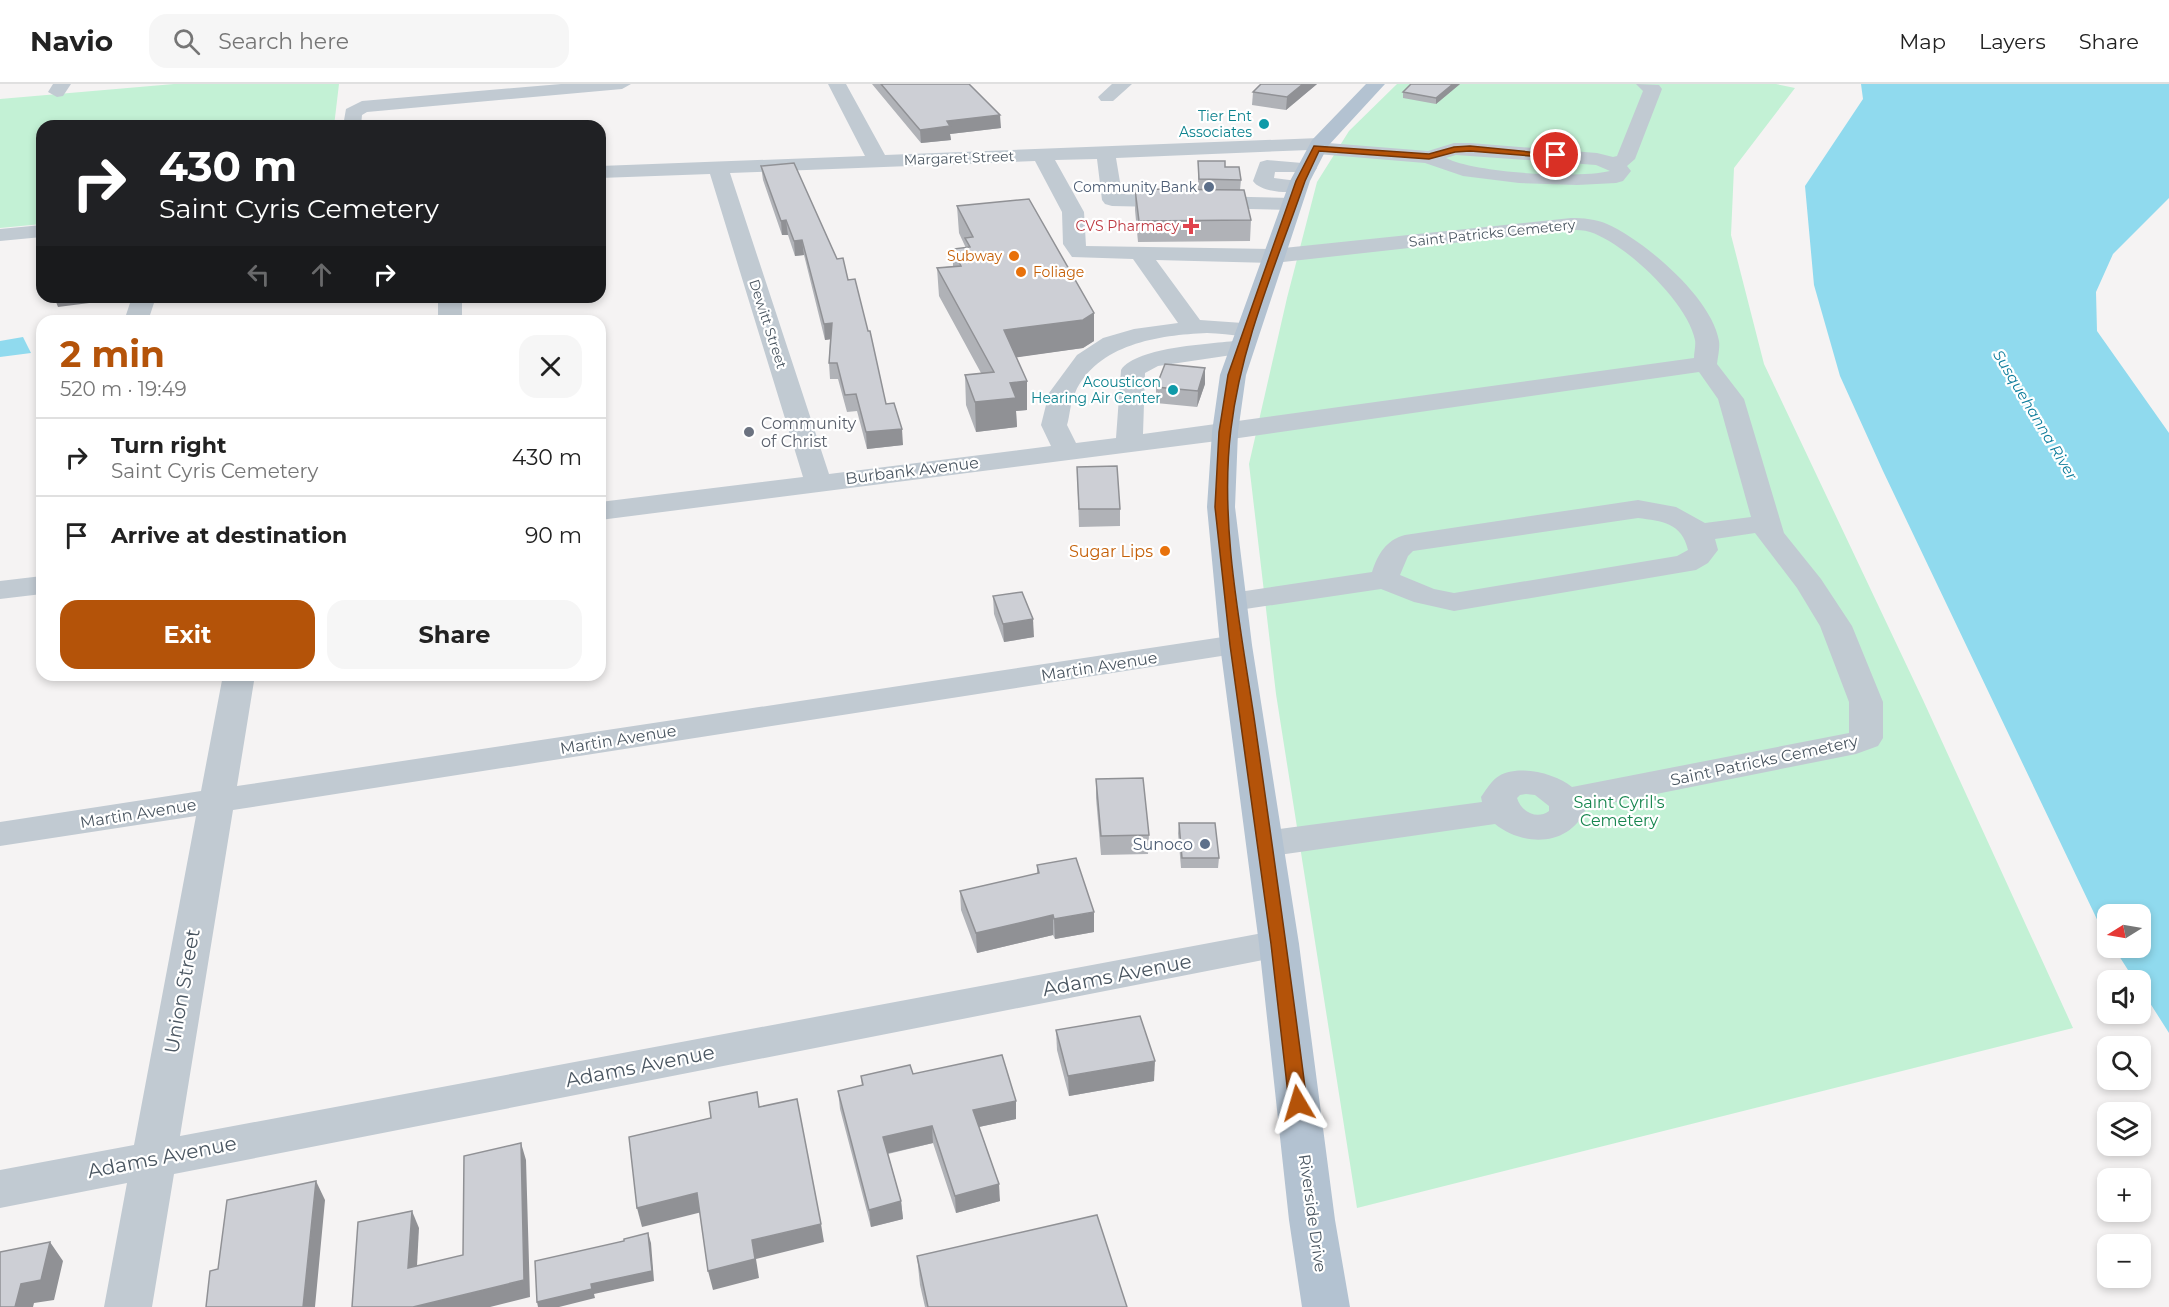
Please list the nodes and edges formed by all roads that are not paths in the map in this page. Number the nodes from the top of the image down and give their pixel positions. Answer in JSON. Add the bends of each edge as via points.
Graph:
{"nodes":[{"id":1,"x":622,"y":84,"type":"edge"},
{"id":2,"x":837,"y":84,"type":"edge"},
{"id":3,"x":1123,"y":84,"type":"edge"},
{"id":4,"x":1376,"y":84,"type":"edge"},
{"id":5,"x":1645,"y":84,"type":"edge"},
{"id":6,"x":1107,"y":97,"type":"dead end"},
{"id":7,"x":352,"y":120,"type":"edge"},
{"id":8,"x":1106,"y":153,"type":"junction"},
{"id":9,"x":1042,"y":155,"type":"junction"},
{"id":10,"x":878,"y":161,"type":"junction"},
{"id":11,"x":718,"y":167,"type":"junction"},
{"id":12,"x":1307,"y":170,"type":"junction"},
{"id":13,"x":606,"y":172,"type":"edge"},
{"id":14,"x":1164,"y":176,"type":"junction"},
{"id":15,"x":36,"y":232,"type":"edge"},
{"id":16,"x":0,"y":235,"type":"edge"},
{"id":17,"x":1140,"y":253,"type":"junction"},
{"id":18,"x":1274,"y":256,"type":"junction"},
{"id":19,"x":1193,"y":327,"type":"junction"},
{"id":20,"x":1246,"y":338,"type":"junction"},
{"id":21,"x":1705,"y":364,"type":"junction"},
{"id":22,"x":1225,"y":432,"type":"junction"},
{"id":23,"x":1129,"y":443,"type":"junction"},
{"id":24,"x":1067,"y":451,"type":"junction"},
{"id":25,"x":818,"y":482,"type":"junction"},
{"id":26,"x":606,"y":510,"type":"edge"},
{"id":27,"x":1765,"y":523,"type":"junction"},
{"id":28,"x":1699,"y":532,"type":"junction"},
{"id":29,"x":1384,"y":579,"type":"junction"},
{"id":30,"x":36,"y":586,"type":"edge"},
{"id":31,"x":0,"y":590,"type":"edge"},
{"id":32,"x":1232,"y":602,"type":"junction"},
{"id":33,"x":1236,"y":645,"type":"junction"},
{"id":34,"x":238,"y":681,"type":"edge"},
{"id":35,"x":215,"y":801,"type":"junction"},
{"id":36,"x":0,"y":834,"type":"edge"},
{"id":37,"x":1265,"y":844,"type":"junction"},
{"id":38,"x":1279,"y":944,"type":"junction"},
{"id":39,"x":153,"y":1159,"type":"junction"},
{"id":40,"x":0,"y":1188,"type":"edge"},
{"id":41,"x":128,"y":1307,"type":"edge"},
{"id":42,"x":1326,"y":1307,"type":"edge"}],
"edges":[{"from":1,"to":7,"type":"street","via":[[362,107],[353,113]]},
{"from":2,"to":10,"type":"street"},
{"from":3,"to":6,"type":"street"},
{"from":4,"to":12,"type":"main road","name":"Riverside Drive"},
{"from":5,"to":12,"type":"street","via":[[1653,89],[1653,94],[1625,159],[1615,164],[1597,159],[1454,149],[1429,157]]},
{"from":8,"to":9,"type":"street","name":"Margaret Street"},
{"from":8,"to":14,"type":"street","name":"Margaret Street"},
{"from":8,"to":14,"type":"street","via":[[1112,200]]},
{"from":9,"to":10,"type":"street","name":"Margaret Street"},
{"from":9,"to":17,"type":"street","name":"Saint Patricks Cemetery","via":[[1073,212],[1074,244],[1080,252]]},
{"from":10,"to":11,"type":"street","name":"Margaret Street"},
{"from":11,"to":13,"type":"street","name":"Margaret Street"},
{"from":11,"to":25,"type":"street","name":"Dewitt Street"},
{"from":12,"to":14,"type":"street"},
{"from":12,"to":14,"type":"street","name":"Margaret Street"},
{"from":12,"to":18,"type":"main road","name":"Riverside Drive"},
{"from":15,"to":16,"type":"street"},
{"from":17,"to":18,"type":"street","name":"Saint Patricks Cemetery"},
{"from":17,"to":19,"type":"street"},
{"from":18,"to":20,"type":"main road","name":"Riverside Drive"},
{"from":18,"to":21,"type":"street","name":"Saint Patricks Cemetery","via":[[1586,224],[1608,233],[1635,252],[1688,299],[1707,340]]},
{"from":19,"to":20,"type":"street"},
{"from":19,"to":24,"type":"street","via":[[1134,336],[1112,343],[1086,360],[1062,393],[1054,425]]},
{"from":20,"to":22,"type":"main road","name":"Riverside Drive","via":[[1233,375]]},
{"from":20,"to":23,"type":"street","via":[[1152,360],[1133,370]]},
{"from":21,"to":22,"type":"street"},
{"from":21,"to":27,"type":"street","name":"Saint Patricks Cemetery","via":[[1731,399]]},
{"from":22,"to":23,"type":"street","name":"Burbank Avenue"},
{"from":22,"to":32,"type":"main road","name":"Riverside Drive","via":[[1221,507]]},
{"from":23,"to":24,"type":"street","name":"Burbank Avenue"},
{"from":24,"to":25,"type":"street","name":"Burbank Avenue"},
{"from":25,"to":26,"type":"street","name":"Burbank Avenue"},
{"from":27,"to":28,"type":"street"},
{"from":27,"to":37,"type":"street","name":"Saint Patricks Cemetery","via":[[1836,626],[1866,702],[1866,738],[1565,800],[1566,815],[1561,821],[1543,827],[1519,823],[1502,811]]},
{"from":28,"to":29,"type":"street","via":[[1666,513],[1626,510],[1405,544],[1393,555]]},
{"from":28,"to":29,"type":"street","via":[[1703,550],[1685,564],[1455,602],[1425,596]]},
{"from":29,"to":32,"type":"street"},
{"from":30,"to":31,"type":"street"},
{"from":32,"to":33,"type":"main road","name":"Riverside Drive"},
{"from":33,"to":35,"type":"street","name":"Martin Avenue"},
{"from":33,"to":37,"type":"main road","name":"Riverside Drive"},
{"from":34,"to":35,"type":"street","name":"Union Street"},
{"from":35,"to":36,"type":"street","name":"Martin Avenue"},
{"from":35,"to":39,"type":"street","name":"Union Street"},
{"from":37,"to":38,"type":"main road","name":"Riverside Drive"},
{"from":38,"to":39,"type":"street","name":"Adams Avenue"},
{"from":38,"to":42,"type":"main road","name":"Riverside Drive"},
{"from":39,"to":40,"type":"street","name":"Adams Avenue"},
{"from":39,"to":41,"type":"street","name":"Union Street"}]}
